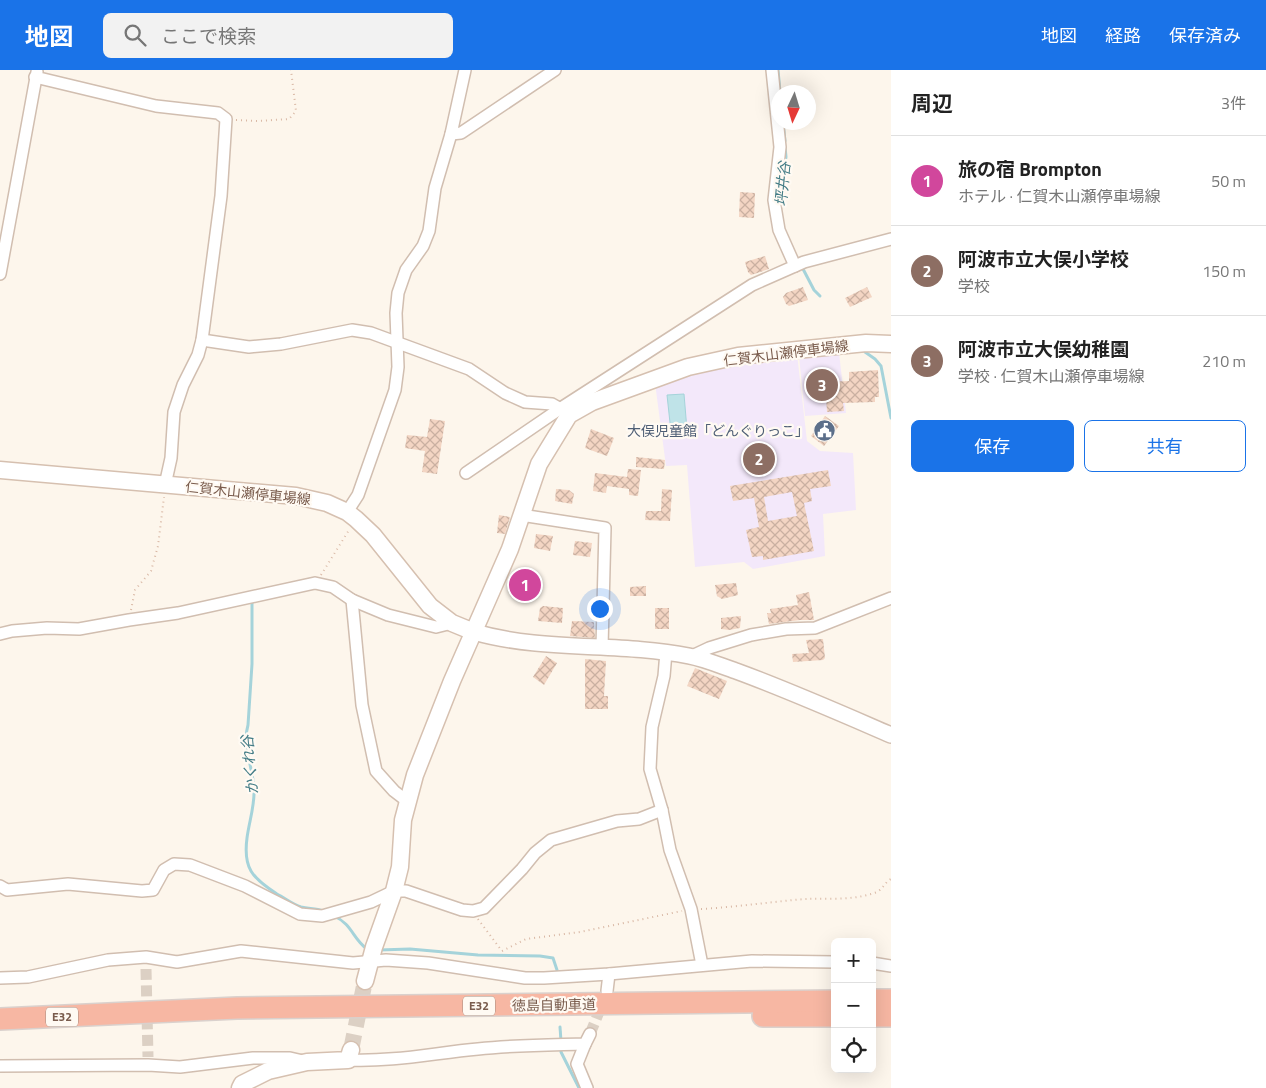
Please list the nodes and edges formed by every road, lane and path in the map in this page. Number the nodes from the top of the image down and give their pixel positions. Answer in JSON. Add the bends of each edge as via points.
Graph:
{"nodes":[{"id":1,"x":292,"y":70,"type":"edge"},
{"id":2,"x":465,"y":70,"type":"edge"},
{"id":3,"x":555,"y":70,"type":"edge"},
{"id":4,"x":772,"y":70,"type":"edge"},
{"id":5,"x":36,"y":74,"type":"edge"},
{"id":6,"x":226,"y":119,"type":"junction"},
{"id":7,"x":452,"y":134,"type":"junction"},
{"id":8,"x":891,"y":239,"type":"edge"},
{"id":9,"x":800,"y":264,"type":"junction"},
{"id":10,"x":0,"y":274,"type":"edge"},
{"id":11,"x":202,"y":340,"type":"junction"},
{"id":12,"x":398,"y":343,"type":"junction"},
{"id":13,"x":891,"y":344,"type":"edge"},
{"id":14,"x":565,"y":411,"type":"junction"},
{"id":15,"x":0,"y":470,"type":"edge"},
{"id":16,"x":466,"y":473,"type":"dead end"},
{"id":17,"x":165,"y":485,"type":"junction"},
{"id":18,"x":351,"y":515,"type":"junction"},
{"id":19,"x":521,"y":515,"type":"junction"},
{"id":20,"x":316,"y":583,"type":"junction"},
{"id":21,"x":891,"y":598,"type":"edge"},
{"id":22,"x":352,"y":600,"type":"junction"},
{"id":23,"x":129,"y":620,"type":"junction"},
{"id":24,"x":452,"y":623,"type":"junction"},
{"id":25,"x":474,"y":632,"type":"junction"},
{"id":26,"x":0,"y":634,"type":"edge"},
{"id":27,"x":602,"y":647,"type":"junction"},
{"id":28,"x":666,"y":652,"type":"junction"},
{"id":29,"x":692,"y":656,"type":"junction"},
{"id":30,"x":891,"y":735,"type":"edge"},
{"id":31,"x":407,"y":802,"type":"junction"},
{"id":32,"x":662,"y":810,"type":"junction"},
{"id":33,"x":891,"y":880,"type":"edge"},
{"id":34,"x":0,"y":886,"type":"edge"},
{"id":35,"x":394,"y":890,"type":"junction"},
{"id":36,"x":691,"y":909,"type":"junction"},
{"id":37,"x":472,"y":911,"type":"junction"},
{"id":38,"x":372,"y":954,"type":"junction"},
{"id":39,"x":146,"y":957,"type":"junction"},
{"id":40,"x":831,"y":962,"type":"edge"},
{"id":41,"x":876,"y":964,"type":"edge"},
{"id":42,"x":702,"y":965,"type":"junction"},
{"id":43,"x":891,"y":966,"type":"edge"},
{"id":44,"x":146,"y":969,"type":"tunnel mouth"},
{"id":45,"x":609,"y":974,"type":"junction"},
{"id":46,"x":0,"y":978,"type":"edge"},
{"id":47,"x":365,"y":981,"type":"tunnel mouth"},
{"id":48,"x":607,"y":990,"type":"tunnel mouth"},
{"id":49,"x":876,"y":1000,"type":"edge"},
{"id":50,"x":891,"y":1000,"type":"edge"},
{"id":51,"x":831,"y":1001,"type":"edge"},
{"id":52,"x":124,"y":1014,"type":"junction"},
{"id":53,"x":831,"y":1016,"type":"edge"},
{"id":54,"x":876,"y":1016,"type":"edge"},
{"id":55,"x":891,"y":1016,"type":"edge"},
{"id":56,"x":0,"y":1019,"type":"edge"},
{"id":57,"x":350,"y":1055,"type":"joint"},
{"id":58,"x":307,"y":1062,"type":"junction"},
{"id":59,"x":0,"y":1066,"type":"edge"},
{"id":60,"x":240,"y":1088,"type":"edge"},
{"id":61,"x":587,"y":1088,"type":"edge"}],
"edges":[{"from":1,"to":6,"type":"path","via":[[296,111],[289,119]]},
{"from":2,"to":7,"type":"street"},
{"from":3,"to":7,"type":"street","via":[[461,134]]},
{"from":4,"to":9,"type":"street","via":[[780,147],[774,200],[779,230]]},
{"from":5,"to":6,"type":"street","via":[[156,106],[218,113]]},
{"from":5,"to":10,"type":"street"},
{"from":6,"to":11,"type":"street","via":[[221,196]]},
{"from":7,"to":12,"type":"street","via":[[435,188],[429,231],[406,270],[398,293]]},
{"from":8,"to":9,"type":"street"},
{"from":9,"to":14,"type":"street","via":[[752,285]]},
{"from":11,"to":12,"type":"street","via":[[249,347],[352,330]]},
{"from":11,"to":17,"type":"street","via":[[174,412],[171,458]]},
{"from":12,"to":14,"type":"street","via":[[469,369],[525,402],[552,404]]},
{"from":12,"to":18,"type":"street","via":[[395,390]]},
{"from":13,"to":14,"type":"main road","name":"仁賀木山瀬停車場線","via":[[866,343],[738,356],[672,373]]},
{"from":14,"to":16,"type":"street"},
{"from":14,"to":19,"type":"main road","via":[[539,464]]},
{"from":15,"to":17,"type":"main road","name":"仁賀木山瀬停車場線"},
{"from":17,"to":18,"type":"main road","name":"仁賀木山瀬停車場線","via":[[296,496],[326,503]]},
{"from":17,"to":23,"type":"path","via":[[156,555],[151,571],[135,590]]},
{"from":18,"to":20,"type":"path"},
{"from":18,"to":24,"type":"main road","name":"仁賀木山瀬停車場線","via":[[374,535],[430,606]]},
{"from":19,"to":25,"type":"main road"},
{"from":19,"to":27,"type":"street","via":[[605,528]]},
{"from":20,"to":22,"type":"street","via":[[333,587]]},
{"from":20,"to":23,"type":"street","via":[[178,614]]},
{"from":21,"to":29,"type":"street","via":[[815,628],[786,628],[751,635]]},
{"from":22,"to":24,"type":"street","via":[[388,615],[436,627]]},
{"from":22,"to":31,"type":"street","via":[[362,706],[376,771]]},
{"from":23,"to":26,"type":"street","via":[[79,629],[47,628]]},
{"from":24,"to":25,"type":"main road","name":"仁賀木山瀬停車場線"},
{"from":25,"to":27,"type":"street","via":[[528,642]]},
{"from":25,"to":31,"type":"main road","via":[[448,690]]},
{"from":27,"to":28,"type":"street"},
{"from":28,"to":29,"type":"street"},
{"from":28,"to":32,"type":"street","via":[[652,727],[650,770]]},
{"from":29,"to":30,"type":"street","via":[[752,677]]},
{"from":31,"to":35,"type":"main road","via":[[400,867]]},
{"from":32,"to":36,"type":"street","via":[[670,850]]},
{"from":32,"to":37,"type":"street","via":[[639,819],[617,821],[551,840],[484,908]]},
{"from":33,"to":36,"type":"path","via":[[879,891],[841,899]]},
{"from":34,"to":35,"type":"street","via":[[7,890],[68,884],[153,890],[164,870],[174,864],[190,865],[245,886],[300,914],[322,916],[371,902]]},
{"from":35,"to":37,"type":"street"},
{"from":35,"to":38,"type":"main road"},
{"from":36,"to":37,"type":"path","via":[[580,932],[526,939],[502,951]]},
{"from":36,"to":42,"type":"street"},
{"from":38,"to":39,"type":"street","via":[[353,963],[241,952],[178,962]]},
{"from":38,"to":45,"type":"street","via":[[386,960],[525,978]]},
{"from":38,"to":47,"type":"main road"},
{"from":39,"to":44,"type":"street"},
{"from":39,"to":46,"type":"street","via":[[108,960],[28,977]]},
{"from":40,"to":42,"type":"street","via":[[752,961]]},
{"from":41,"to":43,"type":"street"},
{"from":42,"to":45,"type":"street"},
{"from":45,"to":48,"type":"street"},
{"from":49,"to":50,"type":"highway"},
{"from":51,"to":52,"type":"highway","name":"徳島自動車道","number":"E32","via":[[237,1008]]},
{"from":52,"to":53,"type":"highway","name":"徳島自動車道","number":"E32"},
{"from":52,"to":56,"type":"highway","name":"徳島自動車道","number":"E32"},
{"from":54,"to":55,"type":"highway"},
{"from":57,"to":58,"type":"main road"},
{"from":57,"to":61,"type":"street","via":[[383,1060],[588,1039],[577,1064]]},
{"from":58,"to":59,"type":"street","via":[[290,1058],[253,1058],[180,1067],[148,1061]]},
{"from":58,"to":60,"type":"main road","via":[[268,1071]]}]}
